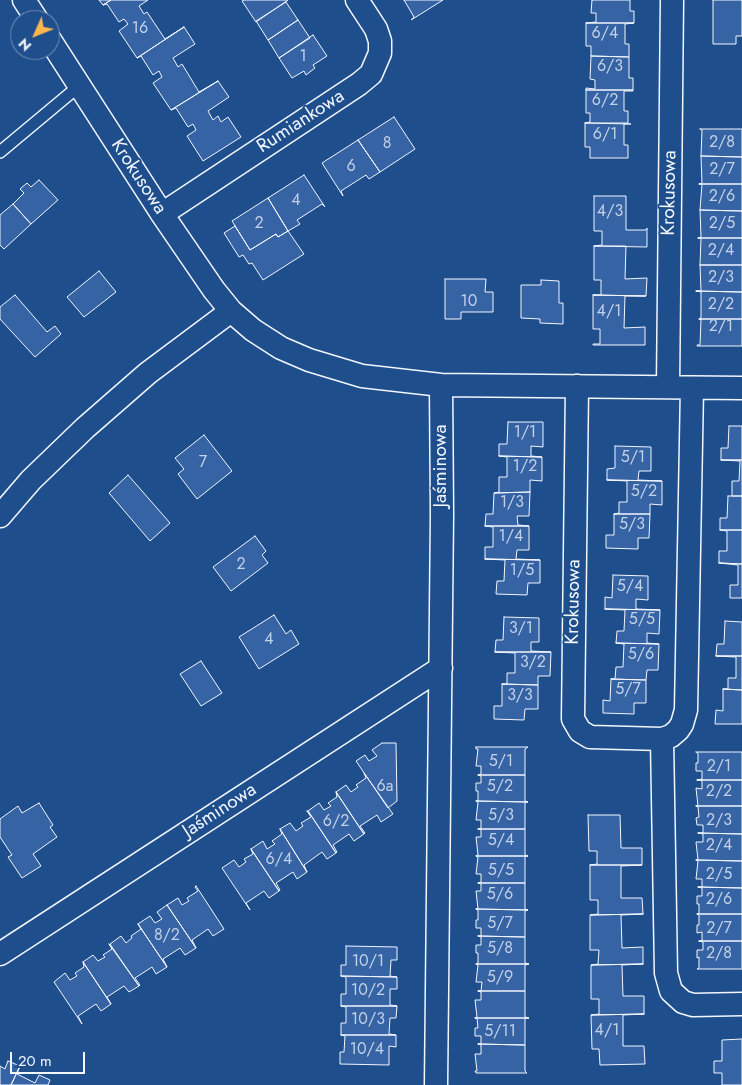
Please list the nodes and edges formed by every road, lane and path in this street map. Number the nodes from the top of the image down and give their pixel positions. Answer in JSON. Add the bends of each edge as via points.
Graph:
{"nodes":[{"id":1,"x":357,"y":0,"type":"edge"},
{"id":2,"x":672,"y":0,"type":"edge"},
{"id":3,"x":60,"y":56,"type":"edge"},
{"id":4,"x":79,"y":86,"type":"junction"},
{"id":5,"x":0,"y":152,"type":"edge"},
{"id":6,"x":162,"y":214,"type":"junction"},
{"id":7,"x":231,"y":311,"type":"junction"},
{"id":8,"x":440,"y":385,"type":"junction"},
{"id":9,"x":577,"y":386,"type":"junction"},
{"id":10,"x":668,"y":387,"type":"junction"},
{"id":11,"x":692,"y":388,"type":"junction"},
{"id":12,"x":742,"y":388,"type":"edge"},
{"id":13,"x":0,"y":516,"type":"edge"},
{"id":14,"x":441,"y":668,"type":"junction"},
{"id":15,"x":662,"y":739,"type":"junction"},
{"id":16,"x":0,"y":954,"type":"edge"},
{"id":17,"x":742,"y":1004,"type":"edge"},
{"id":18,"x":436,"y":1085,"type":"edge"}],
"edges":[{"from":1,"to":6,"type":"street","name":"Rumiankowa","via":[[380,41],[380,54],[371,74]]},
{"from":2,"to":10,"type":"street","name":"Krokusowa"},
{"from":3,"to":4,"type":"street","name":"Krokusowa"},
{"from":4,"to":5,"type":"lane"},
{"from":4,"to":6,"type":"street","name":"Krokusowa"},
{"from":6,"to":7,"type":"street","name":"Krokusowa"},
{"from":7,"to":8,"type":"street","name":"Krokusowa","via":[[281,348],[309,360],[362,376]]},
{"from":7,"to":13,"type":"street","via":[[148,373],[85,428],[31,480]]},
{"from":8,"to":9,"type":"street","name":"Krokusowa"},
{"from":8,"to":14,"type":"street","name":"Jaśminowa"},
{"from":9,"to":10,"type":"street","name":"Krokusowa"},
{"from":9,"to":15,"type":"street","name":"Krokusowa","via":[[573,719],[580,731],[590,737]]},
{"from":10,"to":11,"type":"street","name":"Krokusowa"},
{"from":11,"to":12,"type":"street","name":"Krokusowa"},
{"from":11,"to":15,"type":"street","via":[[686,710],[678,730]]},
{"from":14,"to":16,"type":"street","name":"Jaśminowa"},
{"from":14,"to":18,"type":"street","name":"Jaśminowa"},
{"from":15,"to":17,"type":"street","via":[[667,982],[670,991],[693,1005]]}]}
